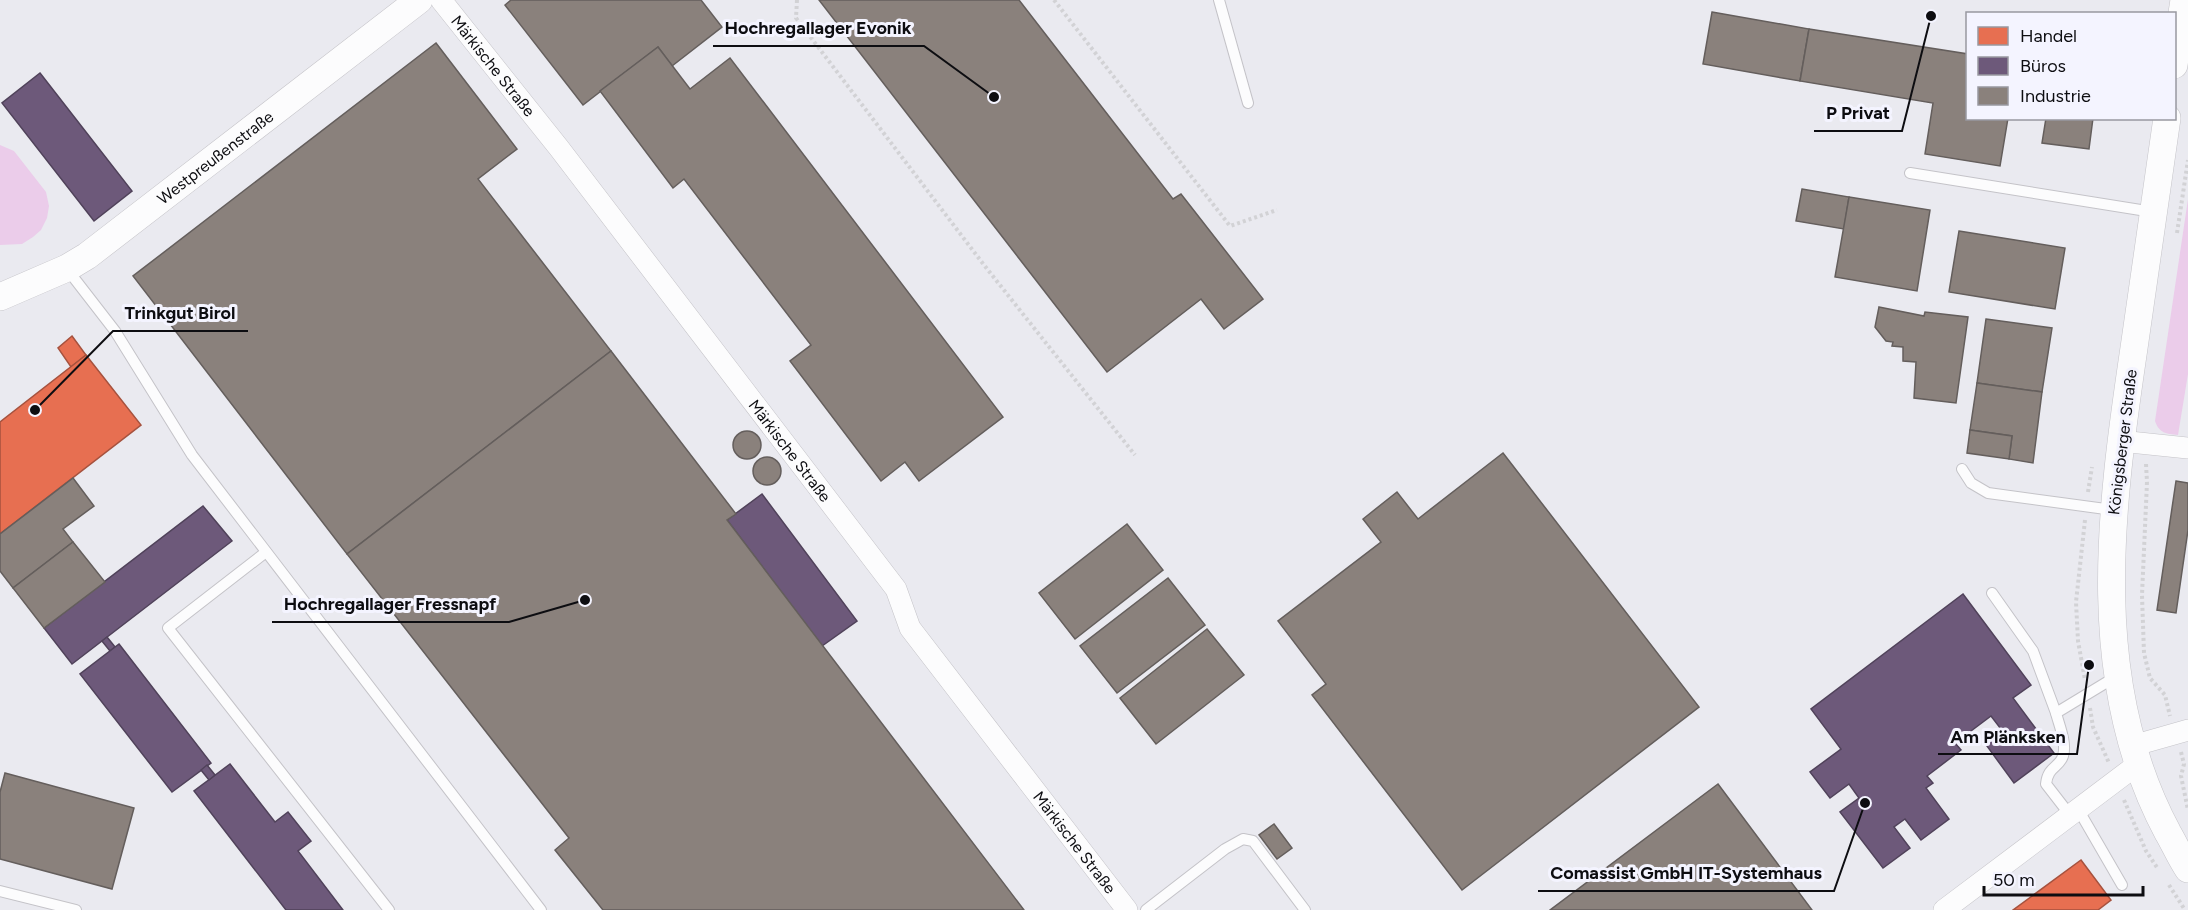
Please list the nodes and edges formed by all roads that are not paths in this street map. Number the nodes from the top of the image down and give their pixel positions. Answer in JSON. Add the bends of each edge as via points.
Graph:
{"nodes":[{"id":1,"x":419,"y":0,"type":"edge"},
{"id":2,"x":441,"y":0,"type":"edge"},
{"id":3,"x":1219,"y":0,"type":"edge"},
{"id":4,"x":2184,"y":0,"type":"edge"},
{"id":5,"x":2177,"y":35,"type":"edge"},
{"id":6,"x":1248,"y":103,"type":"dead end"},
{"id":7,"x":2167,"y":120,"type":"edge"},
{"id":8,"x":1910,"y":173,"type":"dead end"},
{"id":9,"x":2153,"y":212,"type":"junction"},
{"id":10,"x":67,"y":268,"type":"junction"},
{"id":11,"x":0,"y":297,"type":"edge"},
{"id":12,"x":2120,"y":441,"type":"junction"},
{"id":13,"x":2188,"y":448,"type":"edge"},
{"id":14,"x":1962,"y":469,"type":"dead end"},
{"id":15,"x":2114,"y":510,"type":"junction"},
{"id":16,"x":266,"y":552,"type":"junction"},
{"id":17,"x":1992,"y":593,"type":"dead end"},
{"id":18,"x":2118,"y":675,"type":"junction"},
{"id":19,"x":2056,"y":713,"type":"junction"},
{"id":20,"x":2181,"y":731,"type":"edge"},
{"id":21,"x":2135,"y":755,"type":"junction"},
{"id":22,"x":2074,"y":812,"type":"junction"},
{"id":23,"x":2188,"y":869,"type":"edge"},
{"id":24,"x":2122,"y":885,"type":"dead end"},
{"id":25,"x":0,"y":891,"type":"edge"},
{"id":26,"x":76,"y":910,"type":"edge"},
{"id":27,"x":389,"y":910,"type":"edge"},
{"id":28,"x":540,"y":910,"type":"edge"},
{"id":29,"x":1127,"y":910,"type":"edge"},
{"id":30,"x":1146,"y":910,"type":"edge"},
{"id":31,"x":1305,"y":910,"type":"edge"},
{"id":32,"x":1944,"y":910,"type":"edge"}],
"edges":[{"from":1,"to":10,"type":"street","name":"Westpreußenstraße"},
{"from":2,"to":29,"type":"street","name":"Märkische Straße","via":[[896,589],[910,628]]},
{"from":3,"to":6,"type":"lane"},
{"from":4,"to":5,"type":"street"},
{"from":7,"to":9,"type":"street","name":"Königsberger Straße"},
{"from":8,"to":9,"type":"lane"},
{"from":9,"to":12,"type":"street","name":"Königsberger Straße"},
{"from":10,"to":11,"type":"street","name":"Westpreußenstraße"},
{"from":10,"to":16,"type":"lane","via":[[114,331],[192,455]]},
{"from":12,"to":13,"type":"street"},
{"from":12,"to":15,"type":"street","name":"Königsberger Straße"},
{"from":14,"to":15,"type":"lane","via":[[1971,483],[1988,493]]},
{"from":15,"to":18,"type":"street","name":"Königsberger Straße","via":[[2110,601]]},
{"from":16,"to":27,"type":"lane","via":[[168,628]]},
{"from":16,"to":28,"type":"lane"},
{"from":17,"to":19,"type":"lane","via":[[2033,651]]},
{"from":18,"to":19,"type":"lane"},
{"from":18,"to":21,"type":"street","name":"Königsberger Straße","via":[[2122,710]]},
{"from":19,"to":22,"type":"lane","via":[[2063,758],[2047,774],[2046,784]]},
{"from":20,"to":21,"type":"street"},
{"from":21,"to":22,"type":"street"},
{"from":21,"to":23,"type":"street","name":"Königsberger Straße","via":[[2155,809]]},
{"from":22,"to":24,"type":"lane"},
{"from":22,"to":32,"type":"street"},
{"from":25,"to":26,"type":"lane"},
{"from":30,"to":31,"type":"lane","via":[[1243,839],[1253,841]]}]}
